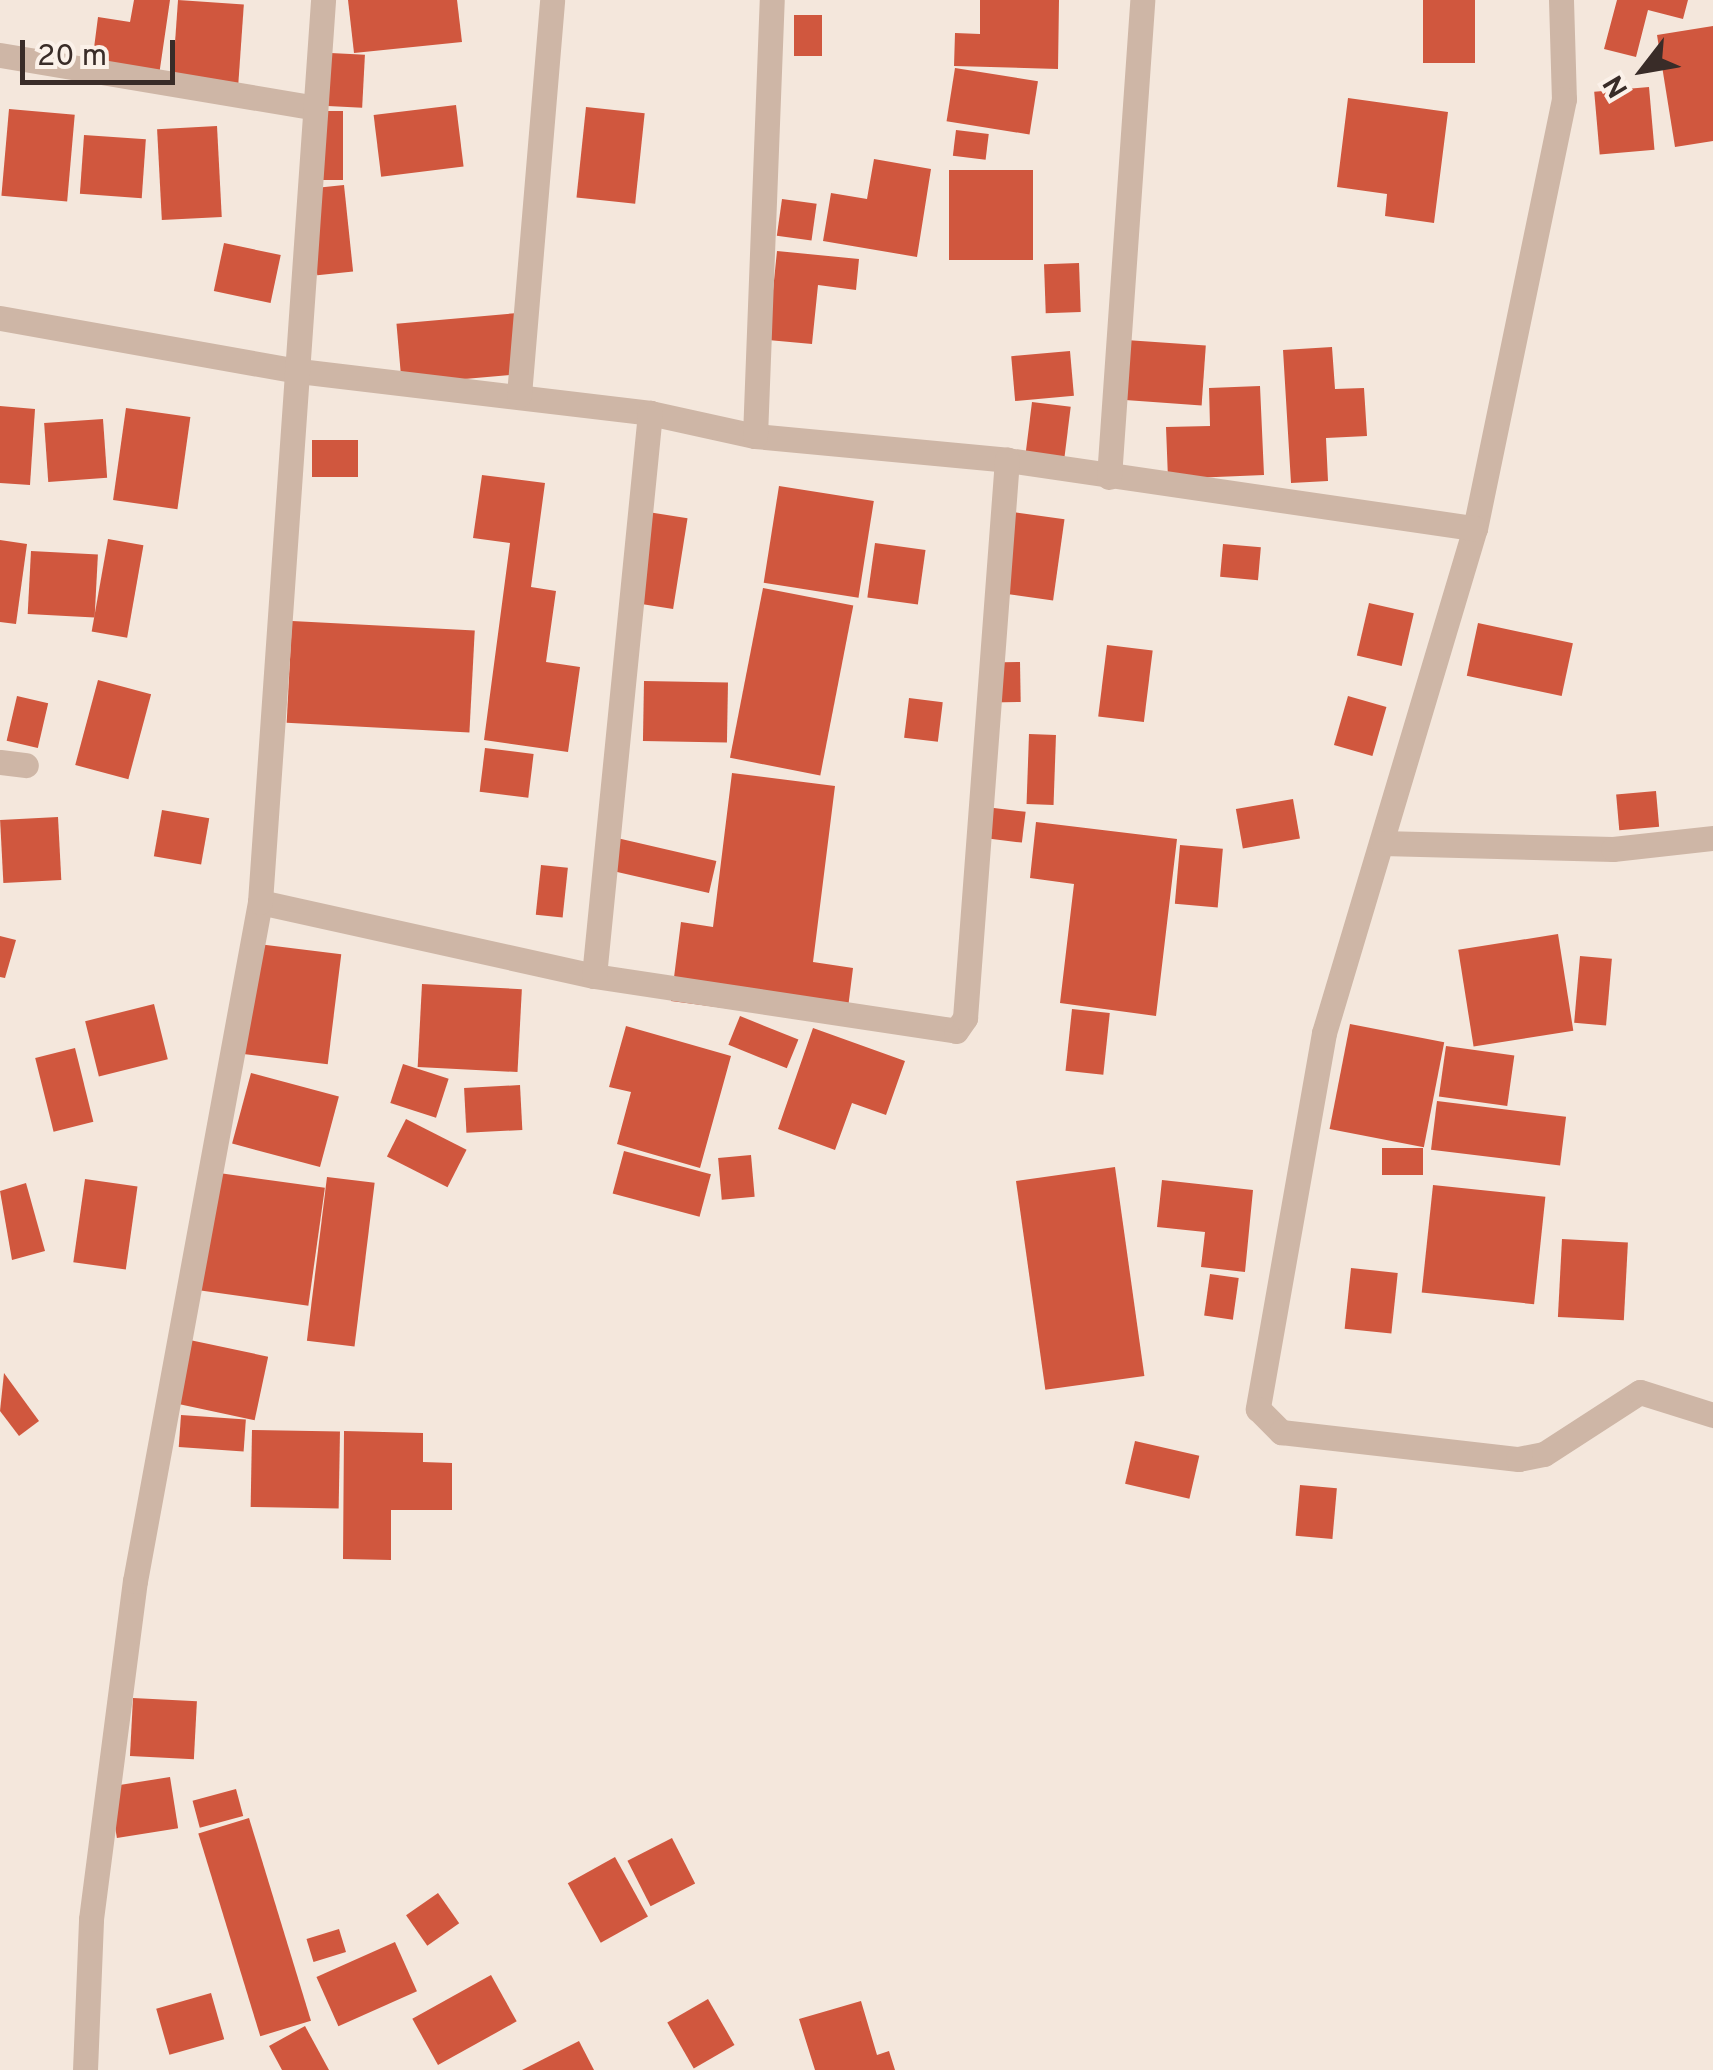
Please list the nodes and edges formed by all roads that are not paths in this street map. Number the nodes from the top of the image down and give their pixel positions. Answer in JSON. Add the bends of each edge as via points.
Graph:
{"nodes":[{"id":1,"x":324,"y":0,"type":"edge"},
{"id":2,"x":552,"y":0,"type":"edge"},
{"id":3,"x":772,"y":0,"type":"edge"},
{"id":4,"x":1142,"y":0,"type":"edge"},
{"id":5,"x":1561,"y":0,"type":"edge"},
{"id":6,"x":0,"y":55,"type":"edge"},
{"id":7,"x":311,"y":107,"type":"junction"},
{"id":8,"x":0,"y":318,"type":"edge"},
{"id":9,"x":299,"y":371,"type":"junction"},
{"id":10,"x":519,"y":395,"type":"junction"},
{"id":11,"x":650,"y":413,"type":"junction"},
{"id":12,"x":755,"y":436,"type":"junction"},
{"id":13,"x":1007,"y":460,"type":"junction"},
{"id":14,"x":1108,"y":477,"type":"junction"},
{"id":15,"x":1475,"y":528,"type":"junction"},
{"id":16,"x":1713,"y":838,"type":"edge"},
{"id":17,"x":1382,"y":843,"type":"junction"},
{"id":18,"x":260,"y":902,"type":"junction"},
{"id":19,"x":594,"y":976,"type":"junction"},
{"id":20,"x":1713,"y":1415,"type":"edge"},
{"id":21,"x":85,"y":2070,"type":"edge"}],
"edges":[{"from":1,"to":7,"type":"street"},
{"from":2,"to":10,"type":"street"},
{"from":3,"to":12,"type":"street"},
{"from":4,"to":14,"type":"street"},
{"from":5,"to":15,"type":"street","via":[[1564,99]]},
{"from":6,"to":7,"type":"street"},
{"from":7,"to":9,"type":"street"},
{"from":8,"to":9,"type":"street"},
{"from":9,"to":10,"type":"street"},
{"from":9,"to":18,"type":"street"},
{"from":10,"to":11,"type":"street"},
{"from":11,"to":12,"type":"street"},
{"from":11,"to":19,"type":"street"},
{"from":12,"to":13,"type":"street"},
{"from":13,"to":14,"type":"street"},
{"from":13,"to":19,"type":"street","via":[[966,1018],[956,1031]]},
{"from":14,"to":15,"type":"street"},
{"from":15,"to":17,"type":"street"},
{"from":16,"to":17,"type":"street","via":[[1614,849]]},
{"from":17,"to":20,"type":"street","via":[[1324,1032],[1258,1409],[1281,1432],[1518,1459],[1544,1454],[1640,1392]]},
{"from":18,"to":19,"type":"street"},
{"from":18,"to":21,"type":"street","via":[[134,1581],[91,1918]]}]}
